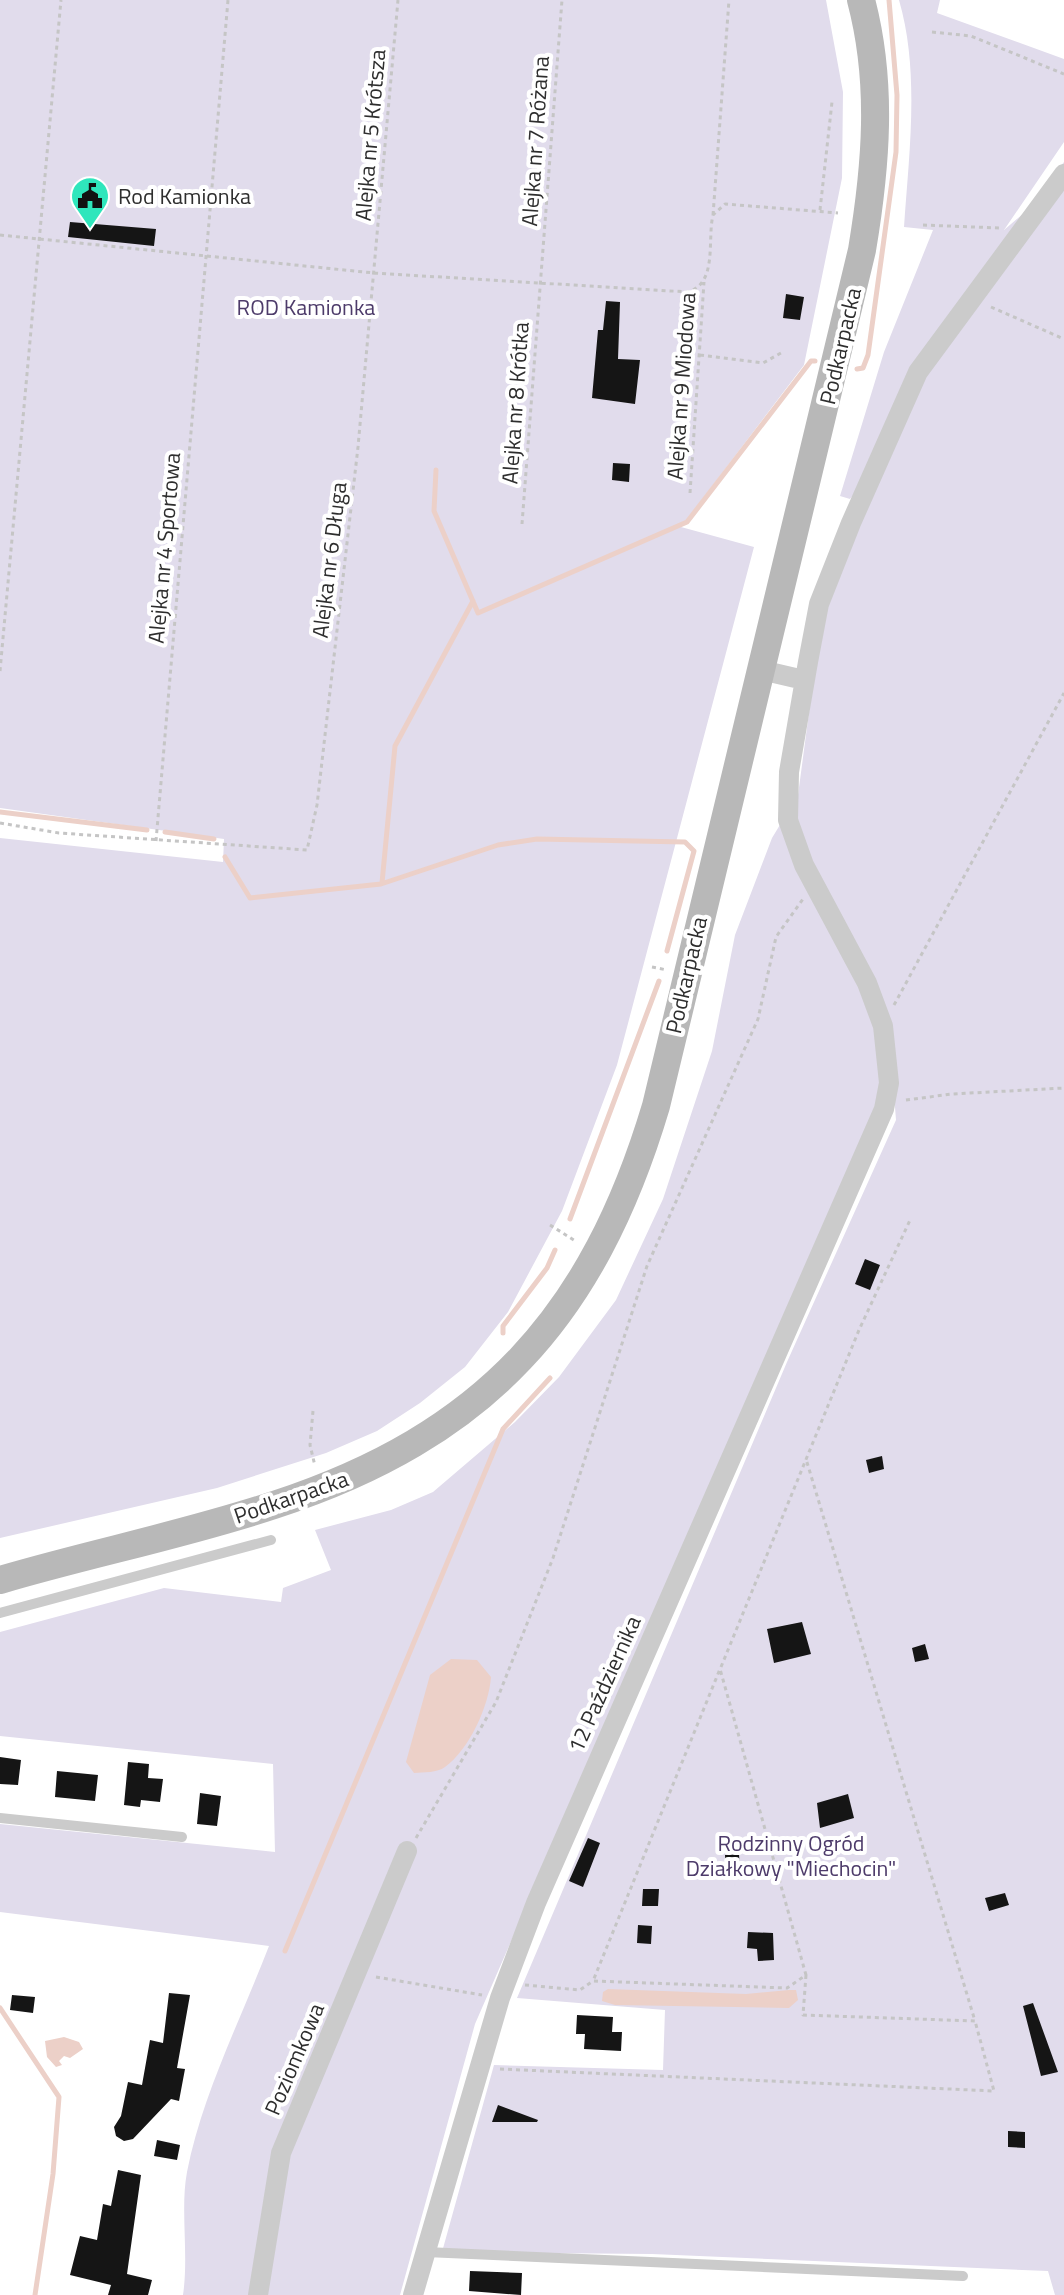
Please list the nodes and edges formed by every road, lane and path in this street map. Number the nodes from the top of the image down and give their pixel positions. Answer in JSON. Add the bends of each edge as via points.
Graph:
{"nodes":[{"id":1,"x":61,"y":0,"type":"edge"},
{"id":2,"x":228,"y":0,"type":"edge"},
{"id":3,"x":398,"y":0,"type":"edge"},
{"id":4,"x":562,"y":0,"type":"edge"},
{"id":5,"x":729,"y":0,"type":"edge"},
{"id":6,"x":861,"y":0,"type":"edge"},
{"id":7,"x":932,"y":32,"type":"dead end"},
{"id":8,"x":1064,"y":74,"type":"edge"},
{"id":9,"x":832,"y":102,"type":"dead end"},
{"id":10,"x":1064,"y":174,"type":"edge"},
{"id":11,"x":820,"y":212,"type":"junction"},
{"id":12,"x":838,"y":213,"type":"dead end"},
{"id":13,"x":713,"y":215,"type":"junction"},
{"id":14,"x":923,"y":225,"type":"dead end"},
{"id":15,"x":1025,"y":230,"type":"junction"},
{"id":16,"x":0,"y":235,"type":"edge"},
{"id":17,"x":39,"y":239,"type":"junction"},
{"id":18,"x":206,"y":257,"type":"junction"},
{"id":19,"x":374,"y":273,"type":"junction"},
{"id":20,"x":704,"y":282,"type":"junction"},
{"id":21,"x":541,"y":284,"type":"junction"},
{"id":22,"x":973,"y":299,"type":"junction"},
{"id":23,"x":1064,"y":339,"type":"edge"},
{"id":24,"x":781,"y":353,"type":"dead end"},
{"id":25,"x":698,"y":355,"type":"junction"},
{"id":26,"x":690,"y":493,"type":"dead end"},
{"id":27,"x":522,"y":524,"type":"dead end"},
{"id":28,"x":761,"y":670,"type":"junction"},
{"id":29,"x":0,"y":671,"type":"edge"},
{"id":30,"x":804,"y":680,"type":"junction"},
{"id":31,"x":1064,"y":693,"type":"edge"},
{"id":32,"x":0,"y":823,"type":"edge"},
{"id":33,"x":156,"y":841,"type":"junction"},
{"id":34,"x":814,"y":884,"type":"junction"},
{"id":35,"x":883,"y":1026,"type":"junction"},
{"id":36,"x":1064,"y":1088,"type":"edge"},
{"id":37,"x":884,"y":1109,"type":"junction"},
{"id":38,"x":911,"y":1218,"type":"dead end"},
{"id":39,"x":550,"y":1225,"type":"dead end"},
{"id":40,"x":598,"y":1255,"type":"junction"},
{"id":41,"x":313,"y":1411,"type":"dead end"},
{"id":42,"x":806,"y":1459,"type":"junction"},
{"id":43,"x":324,"y":1487,"type":"junction"},
{"id":44,"x":271,"y":1540,"type":"dead end"},
{"id":45,"x":0,"y":1580,"type":"edge"},
{"id":46,"x":0,"y":1613,"type":"edge"},
{"id":47,"x":720,"y":1669,"type":"junction"},
{"id":48,"x":0,"y":1818,"type":"edge"},
{"id":49,"x":182,"y":1837,"type":"dead end"},
{"id":50,"x":407,"y":1851,"type":"joint"},
{"id":51,"x":356,"y":1974,"type":"junction"},
{"id":52,"x":806,"y":1975,"type":"junction"},
{"id":53,"x":593,"y":1981,"type":"junction"},
{"id":54,"x":503,"y":1990,"type":"junction"},
{"id":55,"x":975,"y":2021,"type":"junction"},
{"id":56,"x":480,"y":2065,"type":"junction"},
{"id":57,"x":426,"y":2252,"type":"junction"},
{"id":58,"x":963,"y":2276,"type":"dead end"},
{"id":59,"x":258,"y":2295,"type":"edge"},
{"id":60,"x":413,"y":2295,"type":"edge"}],
"edges":[{"from":1,"to":17,"type":"path"},
{"from":2,"to":18,"type":"path","name":"Alejka nr 4 Sportowa"},
{"from":3,"to":19,"type":"path","name":"Alejka nr 5 Krótsza"},
{"from":4,"to":21,"type":"path","name":"Alejka nr 7 Różana"},
{"from":5,"to":13,"type":"path","name":"Alejka nr 9 Miodowa"},
{"from":6,"to":28,"type":"main road","name":"Podkarpacka","via":[[875,95],[870,202]]},
{"from":7,"to":8,"type":"path","via":[[971,36]]},
{"from":9,"to":11,"type":"path"},
{"from":10,"to":15,"type":"street","name":"12 Października"},
{"from":11,"to":12,"type":"path"},
{"from":11,"to":13,"type":"path","via":[[732,203]]},
{"from":13,"to":20,"type":"path","name":"Alejka nr 9 Miodowa"},
{"from":14,"to":15,"type":"path"},
{"from":15,"to":22,"type":"street","name":"12 Października"},
{"from":16,"to":17,"type":"path"},
{"from":17,"to":18,"type":"path"},
{"from":17,"to":29,"type":"path"},
{"from":18,"to":19,"type":"path"},
{"from":18,"to":33,"type":"path","name":"Alejka nr 4 Sportowa"},
{"from":19,"to":21,"type":"path"},
{"from":19,"to":33,"type":"path","name":"Alejka nr 6 Długa","via":[[319,789],[307,850]]},
{"from":20,"to":21,"type":"path","via":[[688,292]]},
{"from":20,"to":25,"type":"path","name":"Alejka nr 9 Miodowa"},
{"from":21,"to":27,"type":"path","name":"Alejka nr 8 Krótka"},
{"from":22,"to":23,"type":"path"},
{"from":22,"to":30,"type":"street","name":"12 Października","via":[[918,372],[898,413],[819,604]]},
{"from":24,"to":25,"type":"path","via":[[763,363]]},
{"from":25,"to":26,"type":"path","name":"Alejka nr 9 Miodowa"},
{"from":28,"to":30,"type":"street"},
{"from":28,"to":40,"type":"main road","name":"Podkarpacka","via":[[656,1106]]},
{"from":30,"to":34,"type":"street","name":"12 Października","via":[[789,772],[788,820]]},
{"from":31,"to":35,"type":"path"},
{"from":32,"to":33,"type":"path"},
{"from":34,"to":35,"type":"street","name":"12 Października","via":[[867,983]]},
{"from":34,"to":50,"type":"path","via":[[776,937],[758,1019],[647,1266],[553,1558],[496,1702]]},
{"from":35,"to":37,"type":"street","name":"12 Października","via":[[889,1083]]},
{"from":36,"to":37,"type":"path","via":[[925,1097]]},
{"from":37,"to":54,"type":"street","name":"12 Października","via":[[576,1807]]},
{"from":38,"to":42,"type":"path"},
{"from":39,"to":40,"type":"path"},
{"from":40,"to":43,"type":"main road","name":"Podkarpacka","via":[[547,1331],[493,1388],[382,1463]]},
{"from":41,"to":43,"type":"path","via":[[310,1445]]},
{"from":42,"to":47,"type":"path"},
{"from":42,"to":55,"type":"path"},
{"from":43,"to":45,"type":"main road","name":"Podkarpacka","via":[[224,1520]]},
{"from":44,"to":46,"type":"lane"},
{"from":47,"to":52,"type":"path"},
{"from":47,"to":53,"type":"path"},
{"from":48,"to":49,"type":"lane"},
{"from":50,"to":51,"type":"street","name":"Poziomkowa"},
{"from":51,"to":54,"type":"path"},
{"from":51,"to":59,"type":"street","name":"Poziomkowa","via":[[281,2153]]},
{"from":52,"to":53,"type":"path","via":[[787,1988]]},
{"from":52,"to":55,"type":"path","via":[[803,2015]]},
{"from":53,"to":54,"type":"path","via":[[580,1990]]},
{"from":54,"to":56,"type":"street","name":"12 Października"},
{"from":55,"to":56,"type":"path","via":[[994,2091]]},
{"from":56,"to":57,"type":"street","name":"12 Października"},
{"from":57,"to":58,"type":"lane"},
{"from":57,"to":60,"type":"street","name":"12 Października"}]}
